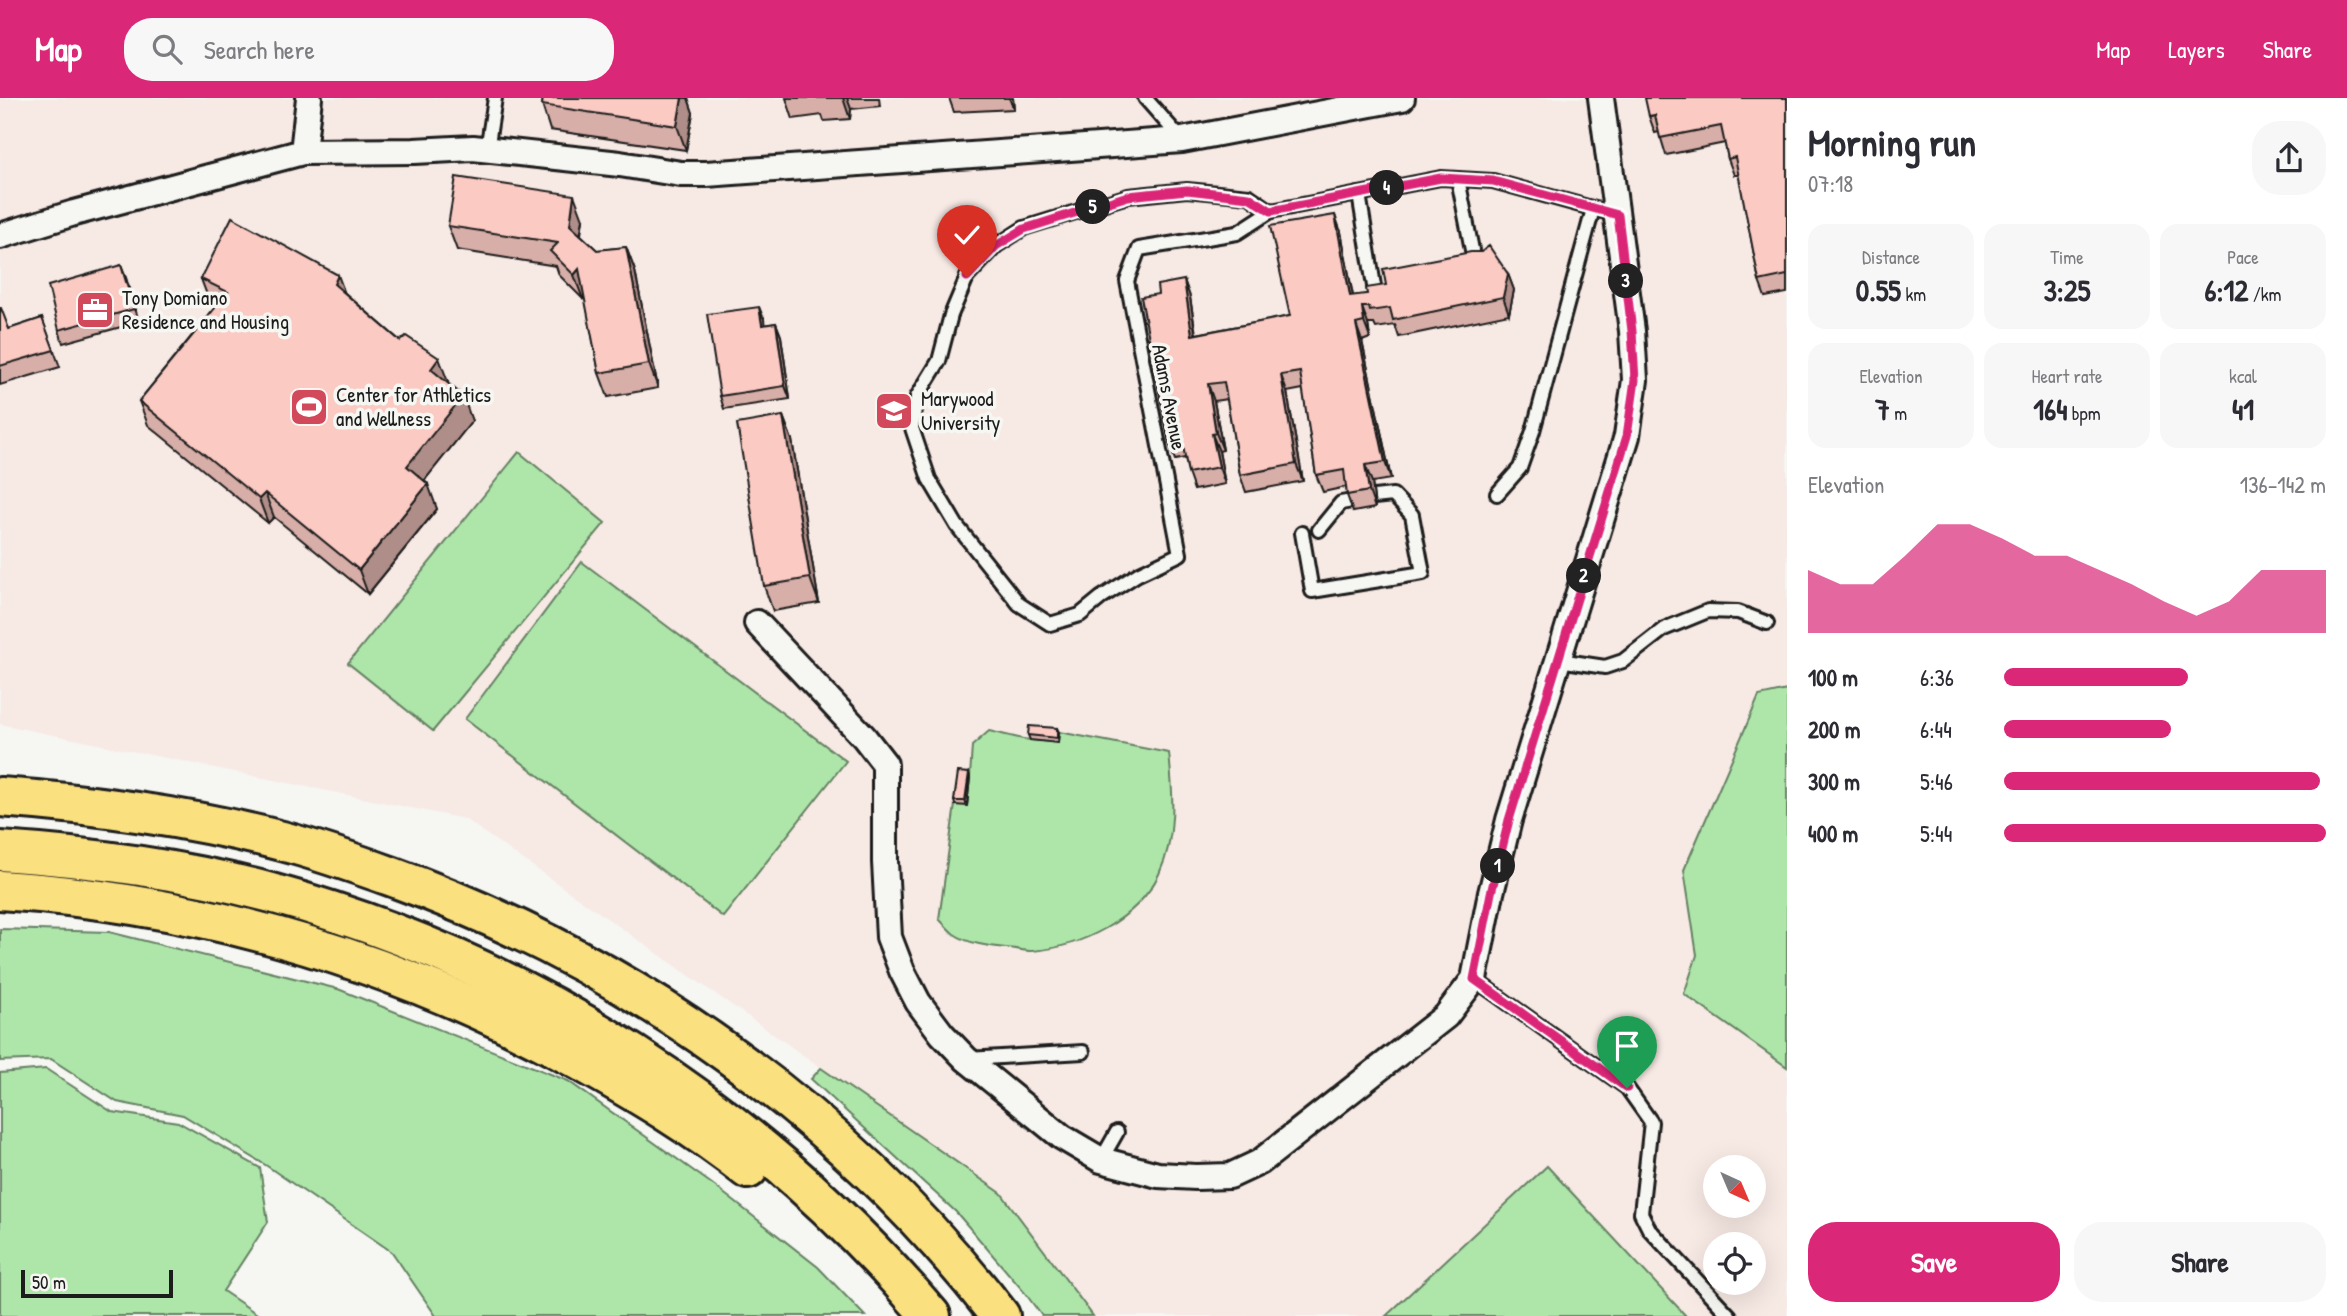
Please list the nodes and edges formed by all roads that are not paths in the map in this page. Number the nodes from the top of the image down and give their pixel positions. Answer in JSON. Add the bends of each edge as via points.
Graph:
{"nodes":[{"id":1,"x":309,"y":98,"type":"edge"},
{"id":2,"x":495,"y":98,"type":"edge"},
{"id":3,"x":1402,"y":98,"type":"edge"},
{"id":4,"x":1601,"y":98,"type":"edge"},
{"id":5,"x":1147,"y":101,"type":"edge"},
{"id":6,"x":1182,"y":140,"type":"junction"},
{"id":7,"x":487,"y":150,"type":"junction"},
{"id":8,"x":303,"y":152,"type":"junction"},
{"id":9,"x":1458,"y":179,"type":"junction"},
{"id":10,"x":1359,"y":194,"type":"junction"},
{"id":11,"x":1593,"y":209,"type":"junction"},
{"id":12,"x":1271,"y":211,"type":"junction"},
{"id":13,"x":1618,"y":215,"type":"junction"},
{"id":14,"x":0,"y":236,"type":"edge"},
{"id":15,"x":1472,"y":250,"type":"edge"},
{"id":16,"x":1375,"y":292,"type":"edge"},
{"id":17,"x":1497,"y":494,"type":"dead end"},
{"id":18,"x":1374,"y":497,"type":"dead end"},
{"id":19,"x":1352,"y":500,"type":"edge"},
{"id":20,"x":1319,"y":530,"type":"dead end"},
{"id":21,"x":1302,"y":533,"type":"dead end"},
{"id":22,"x":1767,"y":622,"type":"dead end"},
{"id":23,"x":757,"y":623,"type":"dead end"},
{"id":24,"x":1559,"y":660,"type":"junction"},
{"id":25,"x":0,"y":797,"type":"edge"},
{"id":26,"x":0,"y":851,"type":"edge"},
{"id":27,"x":0,"y":890,"type":"edge"},
{"id":28,"x":1474,"y":979,"type":"junction"},
{"id":29,"x":1083,"y":1052,"type":"dead end"},
{"id":30,"x":965,"y":1059,"type":"junction"},
{"id":31,"x":1117,"y":1132,"type":"dead end"},
{"id":32,"x":1101,"y":1160,"type":"junction"},
{"id":33,"x":906,"y":1316,"type":"edge"},
{"id":34,"x":931,"y":1316,"type":"edge"},
{"id":35,"x":1000,"y":1316,"type":"edge"},
{"id":36,"x":1730,"y":1316,"type":"edge"}],
"edges":[{"from":1,"to":8,"type":"street"},
{"from":2,"to":7,"type":"lane"},
{"from":3,"to":6,"type":"street"},
{"from":4,"to":13,"type":"street"},
{"from":5,"to":6,"type":"lane"},
{"from":6,"to":7,"type":"street","via":[[706,174]]},
{"from":7,"to":8,"type":"street"},
{"from":8,"to":14,"type":"street"},
{"from":9,"to":10,"type":"lane","via":[[1441,178]]},
{"from":9,"to":11,"type":"lane","via":[[1493,181]]},
{"from":9,"to":15,"type":"lane"},
{"from":10,"to":12,"type":"lane"},
{"from":10,"to":16,"type":"lane"},
{"from":11,"to":13,"type":"lane"},
{"from":11,"to":17,"type":"lane","via":[[1533,432],[1520,468]]},
{"from":12,"to":12,"type":"lane","name":"Adams Avenue","via":[[1249,197],[1187,190],[1128,196],[1024,229],[996,246],[967,277],[940,361],[917,397],[912,428],[929,479],[957,526],[1019,604],[1050,624],[1080,615],[1138,574],[1180,554],[1127,281],[1139,250],[1237,233]]},
{"from":13,"to":24,"type":"street","via":[[1635,380],[1627,436]]},
{"from":18,"to":21,"type":"lane","via":[[1393,495],[1412,515],[1423,573],[1312,591]]},
{"from":19,"to":20,"type":"lane","via":[[1341,503]]},
{"from":22,"to":24,"type":"lane","via":[[1738,612],[1708,611],[1664,629],[1623,661],[1605,667]]},
{"from":23,"to":30,"type":"street","via":[[885,764],[889,937],[918,1002]]},
{"from":24,"to":28,"type":"street","via":[[1509,820]]},
{"from":25,"to":35,"type":"highway","via":[[139,812],[285,842],[438,893],[579,959],[708,1039],[830,1134],[938,1242]]},
{"from":26,"to":34,"type":"highway","via":[[130,864],[271,893],[418,943],[484,971],[615,1043],[738,1128],[846,1223]]},
{"from":27,"to":33,"type":"highway","via":[[124,903],[261,931],[357,961],[468,1004],[598,1071],[721,1148],[829,1239]]},
{"from":28,"to":32,"type":"street","via":[[1446,1016],[1260,1162],[1230,1176],[1196,1177],[1158,1175]]},
{"from":28,"to":36,"type":"lane","via":[[1627,1088],[1651,1122],[1641,1213],[1649,1229]]},
{"from":29,"to":30,"type":"lane"},
{"from":30,"to":32,"type":"street","via":[[1062,1137]]},
{"from":31,"to":32,"type":"lane"}]}
